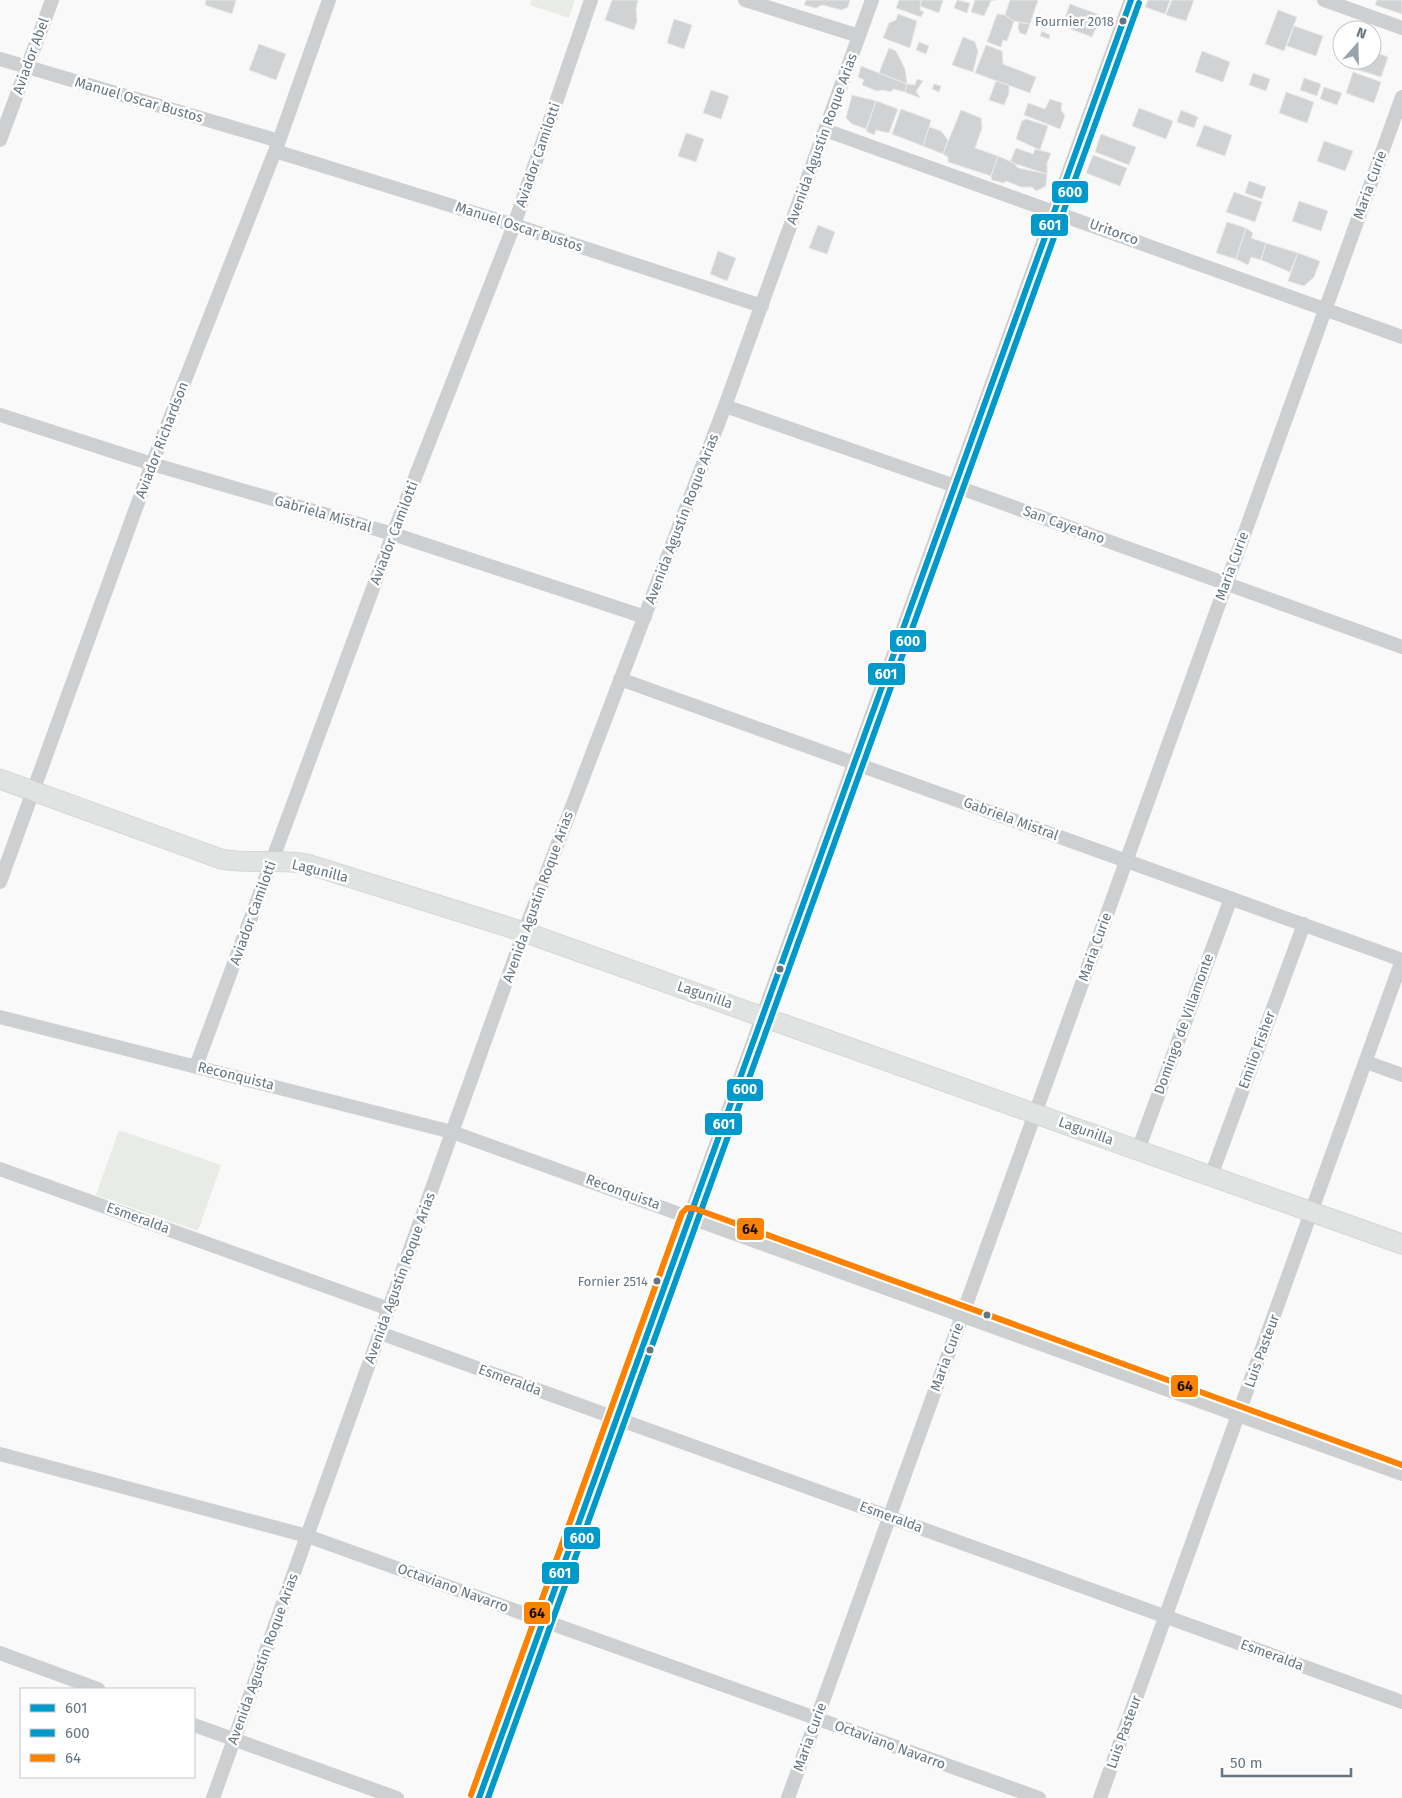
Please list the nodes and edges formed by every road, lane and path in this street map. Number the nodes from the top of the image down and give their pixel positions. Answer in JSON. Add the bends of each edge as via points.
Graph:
{"nodes":[{"id":1,"x":52,"y":0,"type":"edge"},
{"id":2,"x":329,"y":0,"type":"edge"},
{"id":3,"x":591,"y":0,"type":"edge"},
{"id":4,"x":745,"y":0,"type":"edge"},
{"id":5,"x":872,"y":0,"type":"edge"},
{"id":6,"x":1131,"y":0,"type":"edge"},
{"id":7,"x":1324,"y":0,"type":"edge"},
{"id":8,"x":1402,"y":28,"type":"edge"},
{"id":9,"x":859,"y":36,"type":"junction"},
{"id":10,"x":0,"y":59,"type":"edge"},
{"id":11,"x":27,"y":68,"type":"junction"},
{"id":12,"x":1402,"y":97,"type":"edge"},
{"id":13,"x":825,"y":130,"type":"junction"},
{"id":14,"x":0,"y":140,"type":"edge"},
{"id":15,"x":277,"y":146,"type":"junction"},
{"id":16,"x":1055,"y":211,"type":"junction"},
{"id":17,"x":514,"y":225,"type":"junction"},
{"id":18,"x":762,"y":306,"type":"junction"},
{"id":19,"x":1325,"y":309,"type":"junction"},
{"id":20,"x":1402,"y":336,"type":"edge"},
{"id":21,"x":725,"y":406,"type":"junction"},
{"id":22,"x":0,"y":414,"type":"edge"},
{"id":23,"x":152,"y":464,"type":"junction"},
{"id":24,"x":955,"y":486,"type":"junction"},
{"id":25,"x":393,"y":534,"type":"junction"},
{"id":26,"x":1226,"y":583,"type":"junction"},
{"id":27,"x":645,"y":617,"type":"junction"},
{"id":28,"x":1402,"y":647,"type":"edge"},
{"id":29,"x":620,"y":679,"type":"junction"},
{"id":30,"x":855,"y":762,"type":"junction"},
{"id":31,"x":0,"y":780,"type":"edge"},
{"id":32,"x":33,"y":791,"type":"junction"},
{"id":33,"x":1126,"y":860,"type":"junction"},
{"id":34,"x":271,"y":863,"type":"junction"},
{"id":35,"x":0,"y":882,"type":"edge"},
{"id":36,"x":1231,"y":898,"type":"junction"},
{"id":37,"x":1304,"y":924,"type":"junction"},
{"id":38,"x":524,"y":932,"type":"junction"},
{"id":39,"x":1402,"y":960,"type":"edge"},
{"id":40,"x":0,"y":1016,"type":"edge"},
{"id":41,"x":763,"y":1016,"type":"junction"},
{"id":42,"x":1366,"y":1062,"type":"junction"},
{"id":43,"x":196,"y":1066,"type":"junction"},
{"id":44,"x":1402,"y":1075,"type":"edge"},
{"id":45,"x":1035,"y":1113,"type":"junction"},
{"id":46,"x":452,"y":1132,"type":"junction"},
{"id":47,"x":1138,"y":1150,"type":"junction"},
{"id":48,"x":0,"y":1169,"type":"edge"},
{"id":49,"x":1211,"y":1176,"type":"junction"},
{"id":50,"x":1312,"y":1212,"type":"junction"},
{"id":51,"x":690,"y":1216,"type":"junction"},
{"id":52,"x":1402,"y":1244,"type":"edge"},
{"id":53,"x":389,"y":1309,"type":"junction"},
{"id":54,"x":963,"y":1314,"type":"junction"},
{"id":55,"x":380,"y":1333,"type":"junction"},
{"id":56,"x":1239,"y":1414,"type":"junction"},
{"id":57,"x":617,"y":1418,"type":"junction"},
{"id":58,"x":0,"y":1454,"type":"edge"},
{"id":59,"x":1402,"y":1474,"type":"edge"},
{"id":60,"x":889,"y":1517,"type":"junction"},
{"id":61,"x":307,"y":1536,"type":"junction"},
{"id":62,"x":1166,"y":1617,"type":"junction"},
{"id":63,"x":544,"y":1621,"type":"junction"},
{"id":64,"x":0,"y":1653,"type":"edge"},
{"id":65,"x":95,"y":1688,"type":"edge"},
{"id":66,"x":1402,"y":1702,"type":"edge"},
{"id":67,"x":816,"y":1718,"type":"junction"},
{"id":68,"x":195,"y":1725,"type":"edge"},
{"id":69,"x":234,"y":1740,"type":"junction"},
{"id":70,"x":213,"y":1798,"type":"edge"},
{"id":71,"x":397,"y":1798,"type":"edge"},
{"id":72,"x":479,"y":1798,"type":"edge"},
{"id":73,"x":788,"y":1798,"type":"edge"},
{"id":74,"x":1039,"y":1798,"type":"edge"},
{"id":75,"x":1100,"y":1798,"type":"edge"}],
"edges":[{"from":1,"to":11,"type":"street","name":"Aviador Abel"},
{"from":2,"to":15,"type":"street","name":"Aviador Richardson"},
{"from":3,"to":17,"type":"street","name":"Aviador Camilotti"},
{"from":4,"to":9,"type":"street"},
{"from":5,"to":9,"type":"street","name":"Avenida Agustín Roque Arias"},
{"from":6,"to":16,"type":"street"},
{"from":7,"to":8,"type":"street"},
{"from":9,"to":13,"type":"street","name":"Avenida Agustín Roque Arias"},
{"from":10,"to":11,"type":"street","name":"Manuel Oscar Bustos"},
{"from":11,"to":14,"type":"street","name":"Aviador Abel"},
{"from":11,"to":15,"type":"street","name":"Manuel Oscar Bustos"},
{"from":12,"to":19,"type":"street","name":"Maria Curie"},
{"from":13,"to":16,"type":"street","name":"Uritorco"},
{"from":13,"to":18,"type":"street","name":"Avenida Agustín Roque Arias"},
{"from":15,"to":17,"type":"street","name":"Manuel Oscar Bustos"},
{"from":15,"to":23,"type":"street","name":"Aviador Richardson"},
{"from":16,"to":19,"type":"street","name":"Uritorco"},
{"from":16,"to":24,"type":"street"},
{"from":17,"to":18,"type":"street","name":"Manuel Oscar Bustos"},
{"from":17,"to":25,"type":"street","name":"Aviador Camilotti"},
{"from":18,"to":21,"type":"street","name":"Avenida Agustín Roque Arias"},
{"from":19,"to":20,"type":"street","name":"Uritorco"},
{"from":19,"to":26,"type":"street","name":"Maria Curie"},
{"from":21,"to":24,"type":"street","name":"San Cayetano"},
{"from":21,"to":27,"type":"street","name":"Avenida Agustín Roque Arias"},
{"from":22,"to":23,"type":"street","name":"Gabriela Mistral"},
{"from":23,"to":25,"type":"street","name":"Gabriela Mistral"},
{"from":23,"to":32,"type":"street","name":"Aviador Richardson"},
{"from":24,"to":26,"type":"street","name":"San Cayetano"},
{"from":24,"to":30,"type":"street"},
{"from":25,"to":27,"type":"street","name":"Gabriela Mistral"},
{"from":25,"to":34,"type":"street","name":"Aviador Camilotti"},
{"from":26,"to":28,"type":"street","name":"San Cayetano"},
{"from":26,"to":33,"type":"street","name":"Maria Curie"},
{"from":27,"to":29,"type":"street","name":"Avenida Agustín Roque Arias"},
{"from":29,"to":30,"type":"street","name":"Gabriela Mistral"},
{"from":29,"to":38,"type":"street","name":"Avenida Agustín Roque Arias"},
{"from":30,"to":33,"type":"street","name":"Gabriela Mistral"},
{"from":30,"to":41,"type":"street"},
{"from":31,"to":32,"type":"main road","name":"Lagunilla"},
{"from":32,"to":34,"type":"main road","name":"Lagunilla","via":[[221,858],[242,863]]},
{"from":32,"to":35,"type":"street","name":"Aviador Richardson"},
{"from":33,"to":36,"type":"street","name":"Gabriela Mistral"},
{"from":33,"to":45,"type":"street","name":"Maria Curie"},
{"from":34,"to":38,"type":"main road","name":"Lagunilla","via":[[306,864]]},
{"from":34,"to":43,"type":"street","name":"Aviador Camilotti"},
{"from":36,"to":37,"type":"street","name":"Gabriela Mistral"},
{"from":36,"to":47,"type":"street","name":"Domingo de Villamonte"},
{"from":37,"to":39,"type":"street","name":"Gabriela Mistral"},
{"from":37,"to":49,"type":"street","name":"Emilio Fisher"},
{"from":38,"to":41,"type":"main road","name":"Lagunilla"},
{"from":38,"to":46,"type":"street","name":"Avenida Agustín Roque Arias"},
{"from":39,"to":42,"type":"street","name":"Luis Pasteur"},
{"from":40,"to":43,"type":"street","name":"Reconquista"},
{"from":41,"to":45,"type":"main road","name":"Lagunilla"},
{"from":41,"to":51,"type":"street"},
{"from":42,"to":44,"type":"street"},
{"from":42,"to":50,"type":"street","name":"Luis Pasteur"},
{"from":43,"to":46,"type":"street","name":"Reconquista"},
{"from":45,"to":47,"type":"main road","name":"Lagunilla"},
{"from":45,"to":54,"type":"street","name":"Maria Curie"},
{"from":46,"to":51,"type":"street","name":"Reconquista"},
{"from":46,"to":53,"type":"street","name":"Avenida Agustín Roque Arias"},
{"from":47,"to":49,"type":"main road","name":"Lagunilla"},
{"from":48,"to":53,"type":"street","name":"Esmeralda"},
{"from":49,"to":50,"type":"main road","name":"Lagunilla"},
{"from":50,"to":52,"type":"main road","name":"Lagunilla"},
{"from":50,"to":56,"type":"street","name":"Luis Pasteur"},
{"from":51,"to":54,"type":"street","name":"Reconquista"},
{"from":51,"to":57,"type":"street"},
{"from":53,"to":55,"type":"street","name":"Avenida Agustín Roque Arias"},
{"from":54,"to":56,"type":"street","name":"Reconquista"},
{"from":54,"to":60,"type":"street","name":"Maria Curie"},
{"from":55,"to":57,"type":"street","name":"Esmeralda"},
{"from":55,"to":61,"type":"street","name":"Avenida Agustín Roque Arias"},
{"from":56,"to":59,"type":"street","name":"Reconquista"},
{"from":56,"to":62,"type":"street","name":"Luis Pasteur"},
{"from":57,"to":60,"type":"street","name":"Esmeralda"},
{"from":57,"to":63,"type":"street"},
{"from":58,"to":61,"type":"street","name":"Octaviano Navarro"},
{"from":60,"to":62,"type":"street","name":"Esmeralda"},
{"from":60,"to":67,"type":"street","name":"Maria Curie"},
{"from":61,"to":63,"type":"street","name":"Octaviano Navarro"},
{"from":61,"to":69,"type":"street","name":"Avenida Agustín Roque Arias"},
{"from":62,"to":66,"type":"street","name":"Esmeralda"},
{"from":62,"to":75,"type":"street","name":"Luis Pasteur"},
{"from":63,"to":67,"type":"street","name":"Octaviano Navarro"},
{"from":63,"to":72,"type":"street"},
{"from":64,"to":65,"type":"street"},
{"from":67,"to":73,"type":"street","name":"Maria Curie"},
{"from":67,"to":74,"type":"street","name":"Octaviano Navarro"},
{"from":68,"to":69,"type":"street"},
{"from":69,"to":70,"type":"street","name":"Avenida Agustín Roque Arias"},
{"from":69,"to":71,"type":"street"}]}
